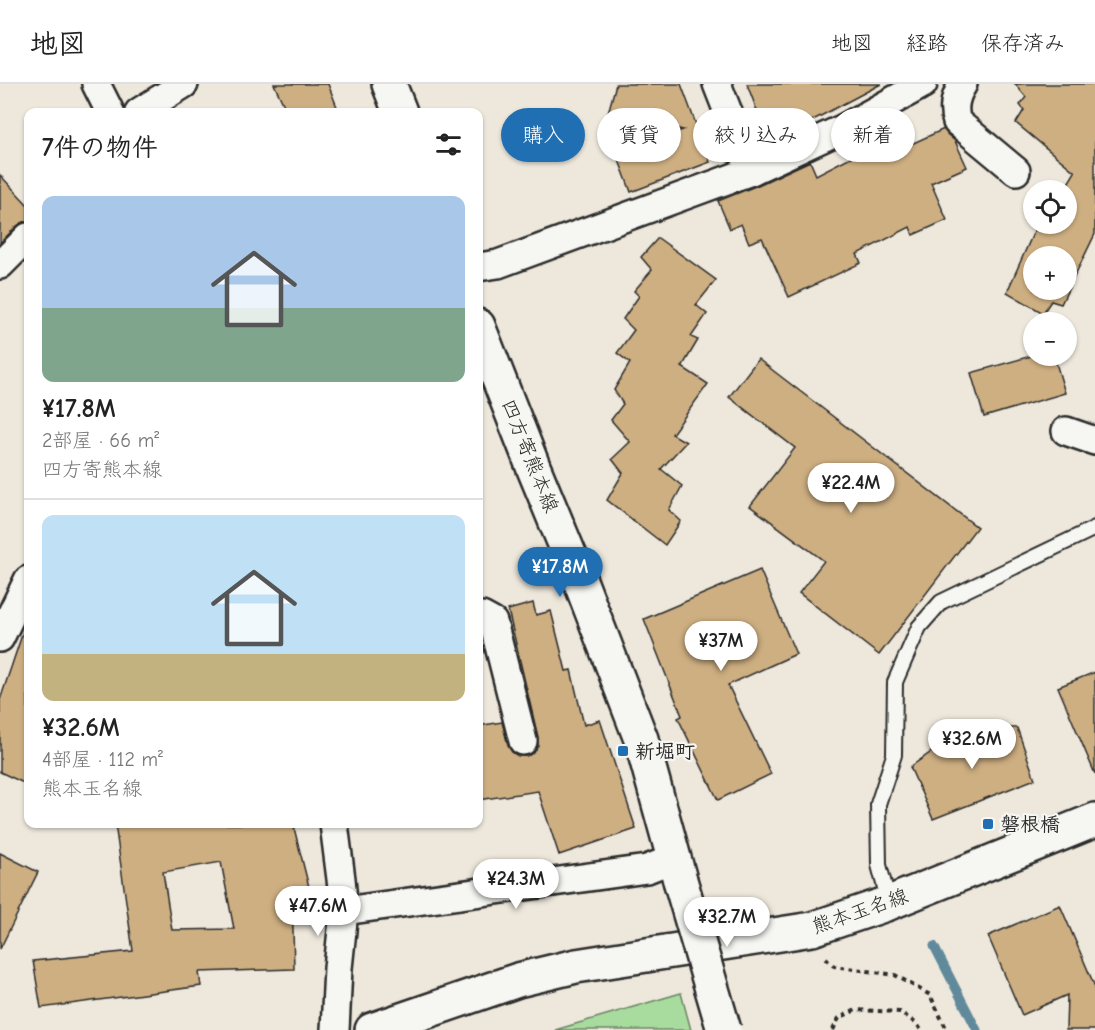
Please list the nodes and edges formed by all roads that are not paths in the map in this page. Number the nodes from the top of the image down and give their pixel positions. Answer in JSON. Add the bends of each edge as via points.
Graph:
{"nodes":[{"id":1,"x":96,"y":84,"type":"edge"},
{"id":2,"x":184,"y":84,"type":"edge"},
{"id":3,"x":389,"y":84,"type":"edge"},
{"id":4,"x":717,"y":84,"type":"edge"},
{"id":5,"x":923,"y":84,"type":"edge"},
{"id":6,"x":963,"y":84,"type":"edge"},
{"id":7,"x":108,"y":108,"type":"edge"},
{"id":8,"x":145,"y":108,"type":"edge"},
{"id":9,"x":398,"y":108,"type":"edge"},
{"id":10,"x":751,"y":171,"type":"junction"},
{"id":11,"x":1016,"y":171,"type":"dead end"},
{"id":12,"x":24,"y":241,"type":"edge"},
{"id":13,"x":0,"y":265,"type":"edge"},
{"id":14,"x":483,"y":266,"type":"edge"},
{"id":15,"x":483,"y":339,"type":"edge"},
{"id":16,"x":1066,"y":431,"type":"dead end"},
{"id":17,"x":1095,"y":441,"type":"edge"},
{"id":18,"x":1095,"y":528,"type":"edge"},
{"id":19,"x":24,"y":588,"type":"edge"},
{"id":20,"x":483,"y":616,"type":"edge"},
{"id":21,"x":0,"y":638,"type":"edge"},
{"id":22,"x":523,"y":741,"type":"dead end"},
{"id":23,"x":1095,"y":820,"type":"edge"},
{"id":24,"x":334,"y":828,"type":"edge"},
{"id":25,"x":677,"y":869,"type":"junction"},
{"id":26,"x":889,"y":903,"type":"junction"},
{"id":27,"x":344,"y":911,"type":"junction"},
{"id":28,"x":335,"y":1030,"type":"edge"},
{"id":29,"x":372,"y":1030,"type":"edge"},
{"id":30,"x":724,"y":1030,"type":"edge"}],
"edges":[{"from":1,"to":7,"type":"street"},
{"from":2,"to":8,"type":"street"},
{"from":3,"to":9,"type":"main road"},
{"from":4,"to":10,"type":"street"},
{"from":5,"to":10,"type":"street","via":[[844,128]]},
{"from":6,"to":11,"type":"street","via":[[956,95],[957,122]]},
{"from":10,"to":14,"type":"street"},
{"from":12,"to":13,"type":"street"},
{"from":15,"to":25,"type":"main road","name":"四方寄熊本線","via":[[641,739]]},
{"from":16,"to":17,"type":"street"},
{"from":18,"to":26,"type":"lane","via":[[941,602],[920,627],[895,682],[894,755],[878,804],[879,865]]},
{"from":19,"to":21,"type":"street"},
{"from":20,"to":22,"type":"street","via":[[494,622]]},
{"from":23,"to":26,"type":"main road","name":"熊本玉名線"},
{"from":24,"to":27,"type":"street"},
{"from":25,"to":27,"type":"street"},
{"from":25,"to":30,"type":"main road","name":"四方寄熊本線","bridge":true},
{"from":26,"to":29,"type":"main road","name":"熊本玉名線","via":[[812,929],[576,966],[518,980]]},
{"from":27,"to":28,"type":"street"}]}
